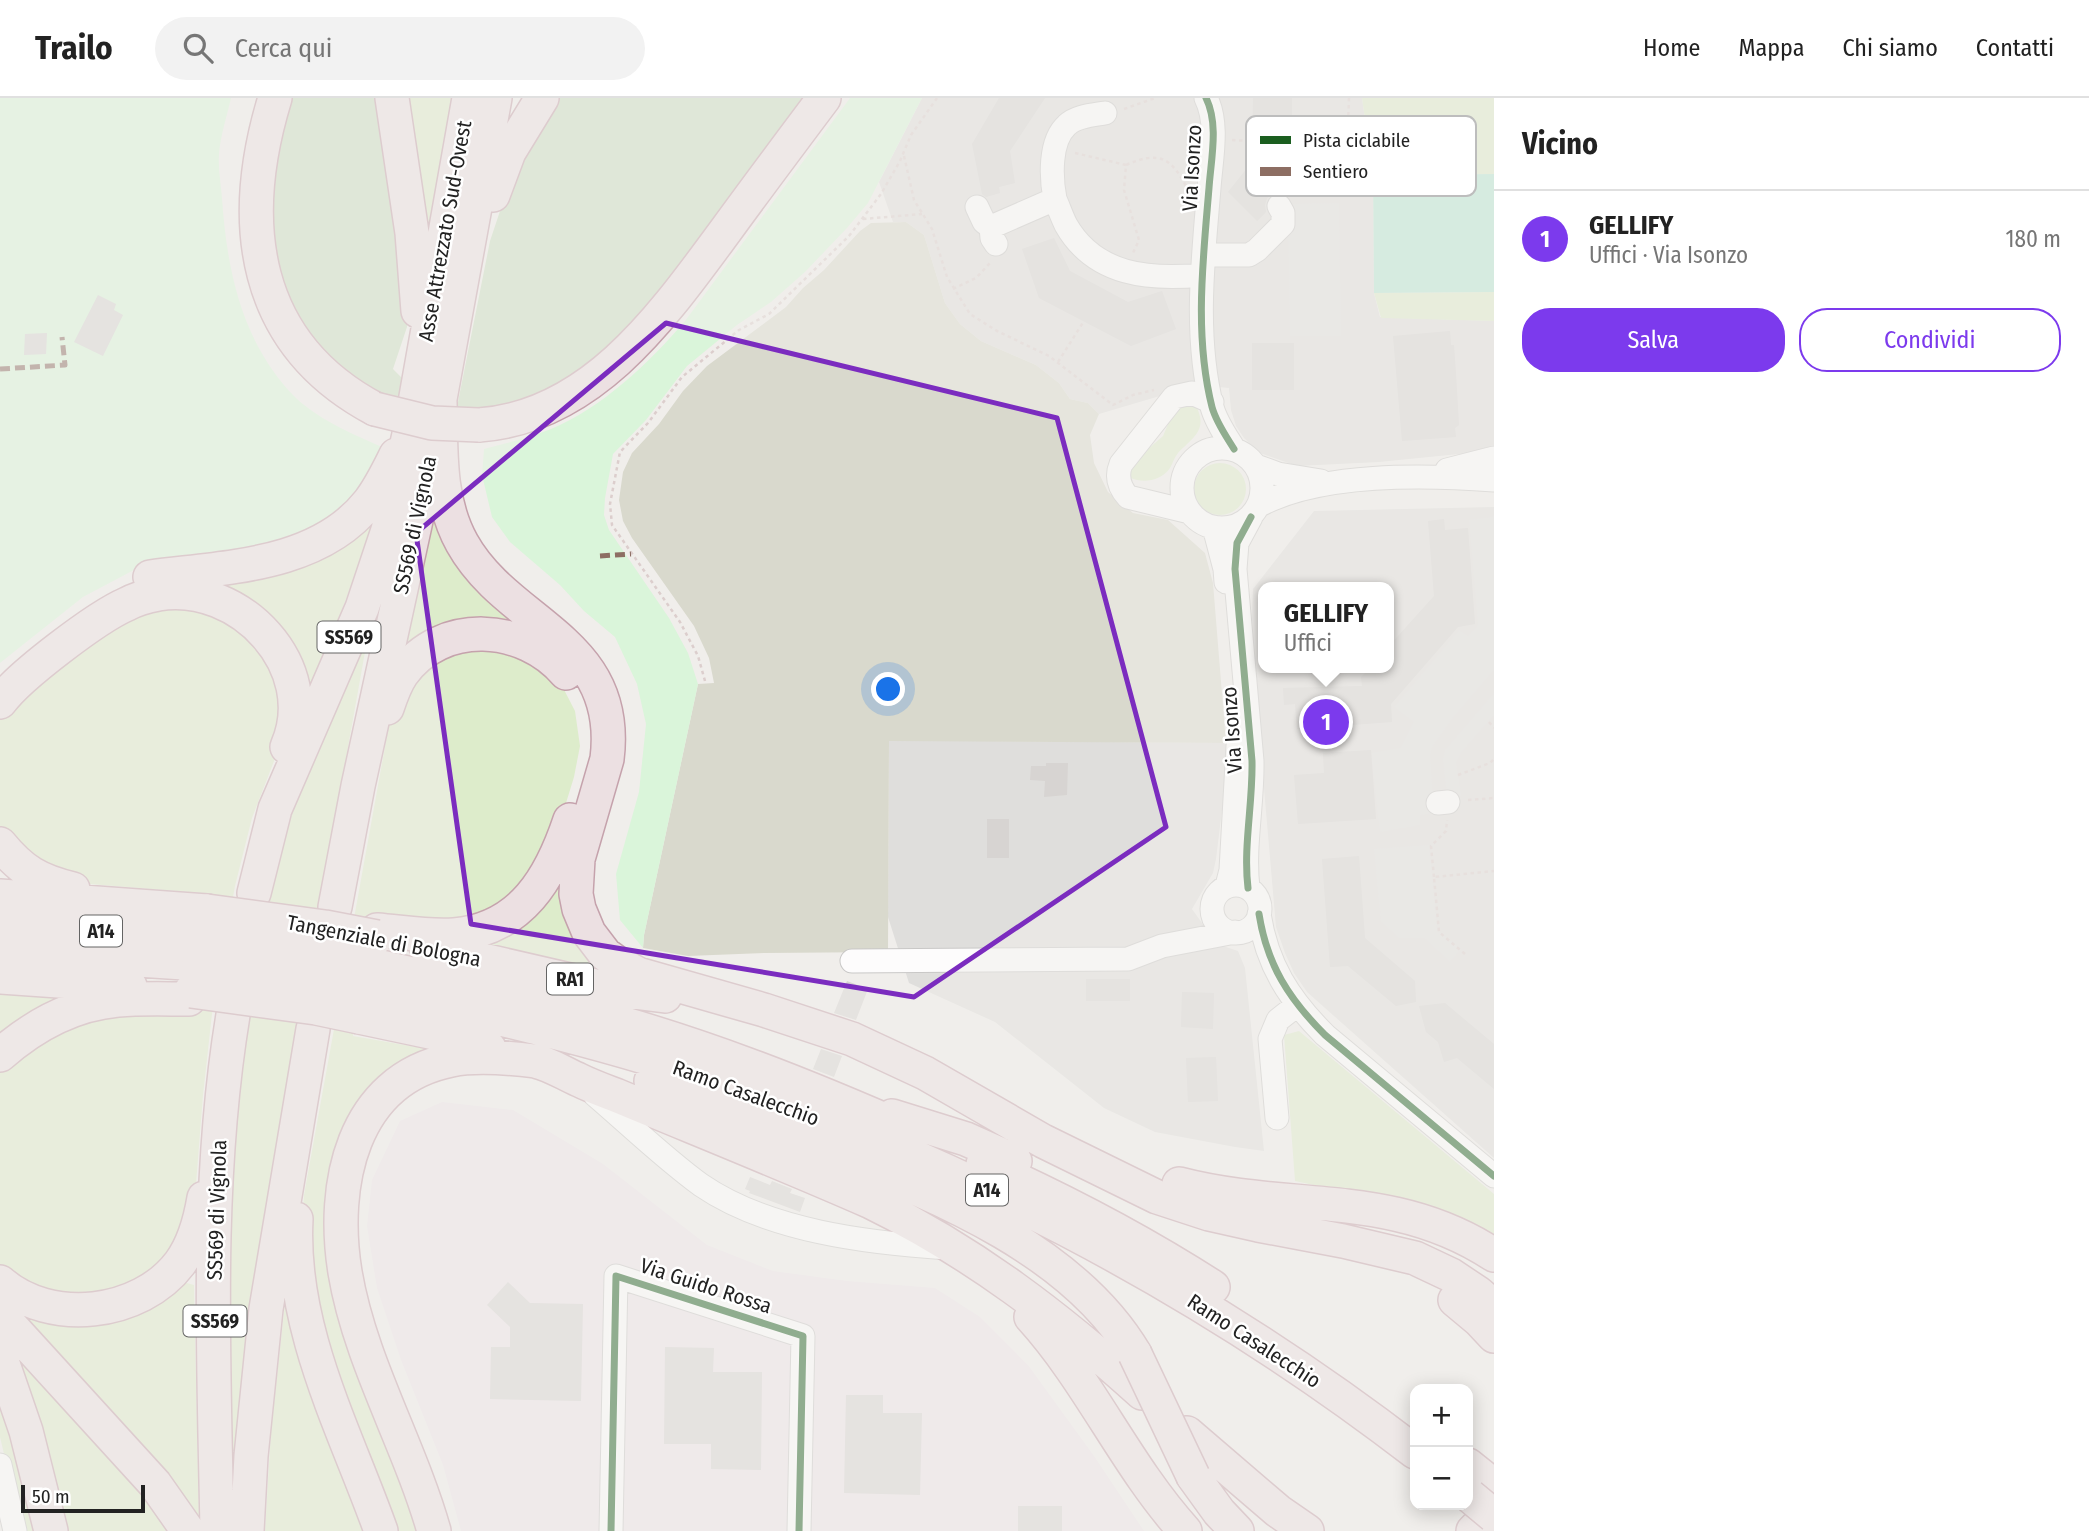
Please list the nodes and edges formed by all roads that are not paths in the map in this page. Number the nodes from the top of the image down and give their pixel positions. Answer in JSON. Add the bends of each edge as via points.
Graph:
{"nodes":[{"id":1,"x":275,"y":98,"type":"edge"},
{"id":2,"x":392,"y":98,"type":"edge"},
{"id":3,"x":469,"y":98,"type":"edge"},
{"id":4,"x":495,"y":98,"type":"edge"},
{"id":5,"x":542,"y":98,"type":"edge"},
{"id":6,"x":824,"y":98,"type":"edge"},
{"id":7,"x":1206,"y":98,"type":"edge"},
{"id":8,"x":1105,"y":113,"type":"dead end"},
{"id":9,"x":1055,"y":200,"type":"junction"},
{"id":10,"x":1279,"y":206,"type":"dead end"},
{"id":11,"x":977,"y":207,"type":"dead end"},
{"id":12,"x":1203,"y":265,"type":"junction"},
{"id":13,"x":458,"y":307,"type":"junction"},
{"id":14,"x":421,"y":365,"type":"junction"},
{"id":15,"x":440,"y":402,"type":"junction"},
{"id":16,"x":1212,"y":405,"type":"junction"},
{"id":17,"x":411,"y":425,"type":"junction"},
{"id":18,"x":1234,"y":449,"type":"junction"},
{"id":19,"x":1494,"y":458,"type":"edge"},
{"id":20,"x":1190,"y":466,"type":"junction"},
{"id":21,"x":1256,"y":466,"type":"junction"},
{"id":22,"x":1420,"y":477,"type":"junction"},
{"id":23,"x":1494,"y":480,"type":"edge"},
{"id":24,"x":1331,"y":483,"type":"junction"},
{"id":25,"x":1136,"y":499,"type":"junction"},
{"id":26,"x":1254,"y":511,"type":"junction"},
{"id":27,"x":1190,"y":512,"type":"junction"},
{"id":28,"x":1214,"y":527,"type":"junction"},
{"id":29,"x":0,"y":676,"type":"edge"},
{"id":30,"x":0,"y":702,"type":"edge"},
{"id":31,"x":358,"y":786,"type":"junction"},
{"id":32,"x":265,"y":842,"type":"junction"},
{"id":33,"x":0,"y":844,"type":"edge"},
{"id":34,"x":1238,"y":887,"type":"junction"},
{"id":35,"x":254,"y":893,"type":"dead end"},
{"id":36,"x":0,"y":896,"type":"edge"},
{"id":37,"x":153,"y":906,"type":"junction"},
{"id":38,"x":1259,"y":914,"type":"junction"},
{"id":39,"x":330,"y":917,"type":"junction"},
{"id":40,"x":0,"y":926,"type":"edge"},
{"id":41,"x":1236,"y":932,"type":"junction"},
{"id":42,"x":0,"y":951,"type":"edge"},
{"id":43,"x":198,"y":961,"type":"junction"},
{"id":44,"x":852,"y":961,"type":"dead end"},
{"id":45,"x":1271,"y":964,"type":"junction"},
{"id":46,"x":369,"y":967,"type":"junction"},
{"id":47,"x":0,"y":977,"type":"edge"},
{"id":48,"x":1297,"y":1005,"type":"junction"},
{"id":49,"x":246,"y":1007,"type":"junction"},
{"id":50,"x":764,"y":1010,"type":"junction"},
{"id":51,"x":513,"y":1022,"type":"junction"},
{"id":52,"x":313,"y":1030,"type":"dead end"},
{"id":53,"x":0,"y":1055,"type":"edge"},
{"id":54,"x":538,"y":1062,"type":"junction"},
{"id":55,"x":576,"y":1079,"type":"junction"},
{"id":56,"x":834,"y":1098,"type":"junction"},
{"id":57,"x":300,"y":1102,"type":"junction"},
{"id":58,"x":221,"y":1111,"type":"junction"},
{"id":59,"x":1277,"y":1118,"type":"dead end"},
{"id":60,"x":1043,"y":1140,"type":"junction"},
{"id":61,"x":1494,"y":1177,"type":"edge"},
{"id":62,"x":955,"y":1248,"type":"junction"},
{"id":63,"x":1494,"y":1255,"type":"edge"},
{"id":64,"x":987,"y":1268,"type":"junction"},
{"id":65,"x":0,"y":1282,"type":"edge"},
{"id":66,"x":1494,"y":1307,"type":"edge"},
{"id":67,"x":0,"y":1314,"type":"edge"},
{"id":68,"x":1494,"y":1336,"type":"edge"},
{"id":69,"x":0,"y":1355,"type":"edge"},
{"id":70,"x":1142,"y":1393,"type":"dead end"},
{"id":71,"x":1410,"y":1420,"type":"edge"},
{"id":72,"x":1187,"y":1433,"type":"dead end"},
{"id":73,"x":1410,"y":1448,"type":"edge"},
{"id":74,"x":0,"y":1465,"type":"edge"},
{"id":75,"x":15,"y":1531,"type":"edge"},
{"id":76,"x":51,"y":1531,"type":"edge"},
{"id":77,"x":188,"y":1531,"type":"edge"},
{"id":78,"x":217,"y":1531,"type":"edge"},
{"id":79,"x":247,"y":1531,"type":"edge"},
{"id":80,"x":381,"y":1531,"type":"edge"},
{"id":81,"x":434,"y":1531,"type":"edge"},
{"id":82,"x":611,"y":1531,"type":"edge"},
{"id":83,"x":799,"y":1531,"type":"edge"},
{"id":84,"x":1185,"y":1531,"type":"edge"},
{"id":85,"x":1237,"y":1531,"type":"edge"},
{"id":86,"x":1307,"y":1531,"type":"edge"}],
"edges":[{"from":1,"to":6,"type":"highway","bridge":true,"via":[[260,162],[256,223],[270,296],[287,328],[313,364],[375,409],[415,421],[479,425],[515,419],[557,403],[624,354],[668,308]]},
{"from":2,"to":14,"type":"highway","via":[[412,233]]},
{"from":3,"to":14,"type":"highway","name":"Asse Attrezzato Sud-Ovest"},
{"from":4,"to":13,"type":"highway","name":"Asse Attrezzato Sud-Ovest"},
{"from":5,"to":13,"type":"highway","via":[[497,181]]},
{"from":7,"to":12,"type":"street","name":"Via Isonzo","via":[[1213,136]]},
{"from":8,"to":9,"type":"street","via":[[1066,125],[1052,161]]},
{"from":9,"to":11,"type":"street","via":[[993,235]]},
{"from":9,"to":12,"type":"street","via":[[1080,244],[1125,272],[1171,278]]},
{"from":10,"to":12,"type":"street","via":[[1283,224],[1257,250]]},
{"from":12,"to":16,"type":"street","name":"Via Isonzo","via":[[1202,342]]},
{"from":13,"to":15,"type":"highway","name":"SS569 di Vignola","number":"SS569"},
{"from":14,"to":17,"type":"highway","name":"SS569 di Vignola","number":"SS569"},
{"from":15,"to":31,"type":"highway","name":"SS569 di Vignola","number":"SS569"},
{"from":15,"to":50,"type":"highway","via":[[443,489],[463,545],[491,580],[578,657],[594,680],[605,710],[607,759],[576,877],[579,909],[589,933],[605,954],[638,974]]},
{"from":16,"to":18,"type":"street"},
{"from":16,"to":20,"type":"street"},
{"from":16,"to":25,"type":"street","via":[[1192,393],[1181,394],[1161,413],[1118,470],[1121,487]]},
{"from":17,"to":29,"type":"highway","via":[[368,502],[324,540],[265,561],[127,583],[78,612]]},
{"from":17,"to":32,"type":"highway","name":"SS569 di Vignola","number":"SS569","via":[[377,567]]},
{"from":18,"to":20,"type":"street","via":[[1216,448]]},
{"from":18,"to":21,"type":"street"},
{"from":19,"to":22,"type":"street"},
{"from":20,"to":25,"type":"street"},
{"from":20,"to":27,"type":"street","via":[[1182,494]]},
{"from":21,"to":24,"type":"street"},
{"from":21,"to":26,"type":"street","via":[[1262,486]]},
{"from":22,"to":23,"type":"street"},
{"from":22,"to":24,"type":"street"},
{"from":24,"to":26,"type":"street","via":[[1277,495]]},
{"from":25,"to":27,"type":"street"},
{"from":26,"to":28,"type":"street","via":[[1232,527]]},
{"from":26,"to":34,"type":"street","name":"Via Isonzo","via":[[1237,543],[1235,569],[1253,785],[1246,873]]},
{"from":27,"to":28,"type":"street"},
{"from":28,"to":34,"type":"street","name":"Via Isonzo","via":[[1225,569],[1238,752],[1231,870]]},
{"from":30,"to":32,"type":"highway","via":[[60,649],[126,604],[171,593],[201,595],[230,606],[255,622],[274,643],[294,696],[294,722],[275,780]]},
{"from":31,"to":39,"type":"highway","name":"SS569 di Vignola","number":"SS569"},
{"from":31,"to":46,"type":"highway","via":[[401,675],[427,650],[451,639],[494,634],[523,641],[561,667],[585,708],[590,735],[586,771],[555,860],[537,892],[497,922],[469,932],[434,935]]},
{"from":32,"to":35,"type":"highway","name":"SS569 di Vignola","number":"SS569"},
{"from":33,"to":37,"type":"highway","via":[[34,877]]},
{"from":34,"to":38,"type":"street","via":[[1258,899]]},
{"from":34,"to":41,"type":"street","via":[[1213,900],[1213,914],[1221,927]]},
{"from":36,"to":37,"type":"highway","name":"Tangenziale di Bologna","number":"RA1"},
{"from":37,"to":43,"type":"highway","name":"Tangenziale di Bologna","number":"RA1"},
{"from":38,"to":41,"type":"street","via":[[1251,927]]},
{"from":38,"to":45,"type":"street"},
{"from":39,"to":43,"type":"highway","name":"Tangenziale di Bologna","number":"RA1","bridge":true},
{"from":39,"to":46,"type":"highway","name":"Tangenziale di Bologna","number":"RA1","bridge":true},
{"from":40,"to":43,"type":"highway","name":"Ramo Casalecchio","number":"A14","via":[[100,931]]},
{"from":41,"to":44,"type":"street","via":[[1162,946],[1128,959]]},
{"from":41,"to":45,"type":"street"},
{"from":42,"to":43,"type":"highway","name":"Ramo Casalecchio","number":"A14"},
{"from":43,"to":46,"type":"highway","name":"Ramo Casalecchio","number":"A14","bridge":true},
{"from":43,"to":47,"type":"highway","name":"Tangenziale di Bologna","number":"RA1"},
{"from":43,"to":49,"type":"highway","name":"Tangenziale di Bologna","bridge":true},
{"from":43,"to":53,"type":"highway","via":[[119,1000],[82,1007],[47,1021]]},
{"from":45,"to":48,"type":"street"},
{"from":46,"to":49,"type":"highway","name":"Tangenziale di Bologna","number":"RA1","bridge":true},
{"from":46,"to":50,"type":"highway","name":"Tangenziale di Bologna","number":"RA1","via":[[448,951],[610,989]]},
{"from":46,"to":51,"type":"highway","name":"Ramo Casalecchio","number":"A14"},
{"from":46,"to":54,"type":"highway","name":"Tangenziale di Bologna","number":"RA1","via":[[430,1032]]},
{"from":46,"to":56,"type":"highway","name":"Ramo Casalecchio","number":"A14","via":[[485,988],[624,1024]]},
{"from":48,"to":59,"type":"street","via":[[1278,1020],[1270,1039]]},
{"from":48,"to":61,"type":"street","via":[[1325,1035]]},
{"from":49,"to":58,"type":"highway","name":"SS569 di Vignola","number":"SS569"},
{"from":50,"to":60,"type":"highway","number":"RA1","via":[[838,1033],[925,1073]]},
{"from":51,"to":73,"type":"highway","name":"Ramo Casalecchio","number":"A14","via":[[742,1089],[970,1183],[1080,1236],[1178,1291]]},
{"from":51,"to":85,"type":"highway","bridge":true,"via":[[908,1184],[1029,1250],[1071,1280],[1109,1316],[1135,1354],[1193,1476]]},
{"from":52,"to":57,"type":"highway","number":"SS569"},
{"from":54,"to":55,"type":"highway","number":"RA1"},
{"from":54,"to":81,"type":"highway","via":[[453,1059],[421,1069],[389,1090],[375,1106],[354,1141],[348,1163],[342,1241],[350,1296]]},
{"from":55,"to":62,"type":"highway","number":"RA1","via":[[786,1165],[915,1224]]},
{"from":55,"to":62,"type":"street","via":[[702,1185],[755,1214],[819,1231]]},
{"from":56,"to":68,"type":"highway","via":[[966,1139],[1083,1191],[1184,1223],[1410,1275],[1459,1303]]},
{"from":56,"to":71,"type":"highway","name":"Ramo Casalecchio","number":"A14","via":[[1060,1199],[1167,1258]]},
{"from":57,"to":79,"type":"highway","number":"SS569","via":[[265,1309]]},
{"from":57,"to":80,"type":"highway","via":[[295,1248],[302,1306],[319,1366]]},
{"from":58,"to":65,"type":"highway","via":[[195,1235],[178,1265],[160,1283],[138,1297],[88,1310],[36,1301]]},
{"from":58,"to":78,"type":"highway","name":"SS569 di Vignola","number":"SS569","via":[[215,1231]]},
{"from":60,"to":63,"type":"highway","via":[[1148,1176],[1214,1192],[1395,1212],[1432,1223]]},
{"from":60,"to":66,"type":"highway","via":[[1184,1207],[1415,1258],[1451,1275]]},
{"from":62,"to":64,"type":"highway"},
{"from":64,"to":70,"type":"highway","via":[[1052,1315]]},
{"from":64,"to":84,"type":"highway","via":[[1059,1351],[1161,1504]]},
{"from":67,"to":77,"type":"highway","via":[[155,1484]]},
{"from":69,"to":76,"type":"highway","via":[[26,1431]]},
{"from":72,"to":86,"type":"highway"},
{"from":74,"to":75,"type":"street"},
{"from":82,"to":83,"type":"street","name":"Via Guido Rossa","via":[[616,1276],[803,1336]]}]}
